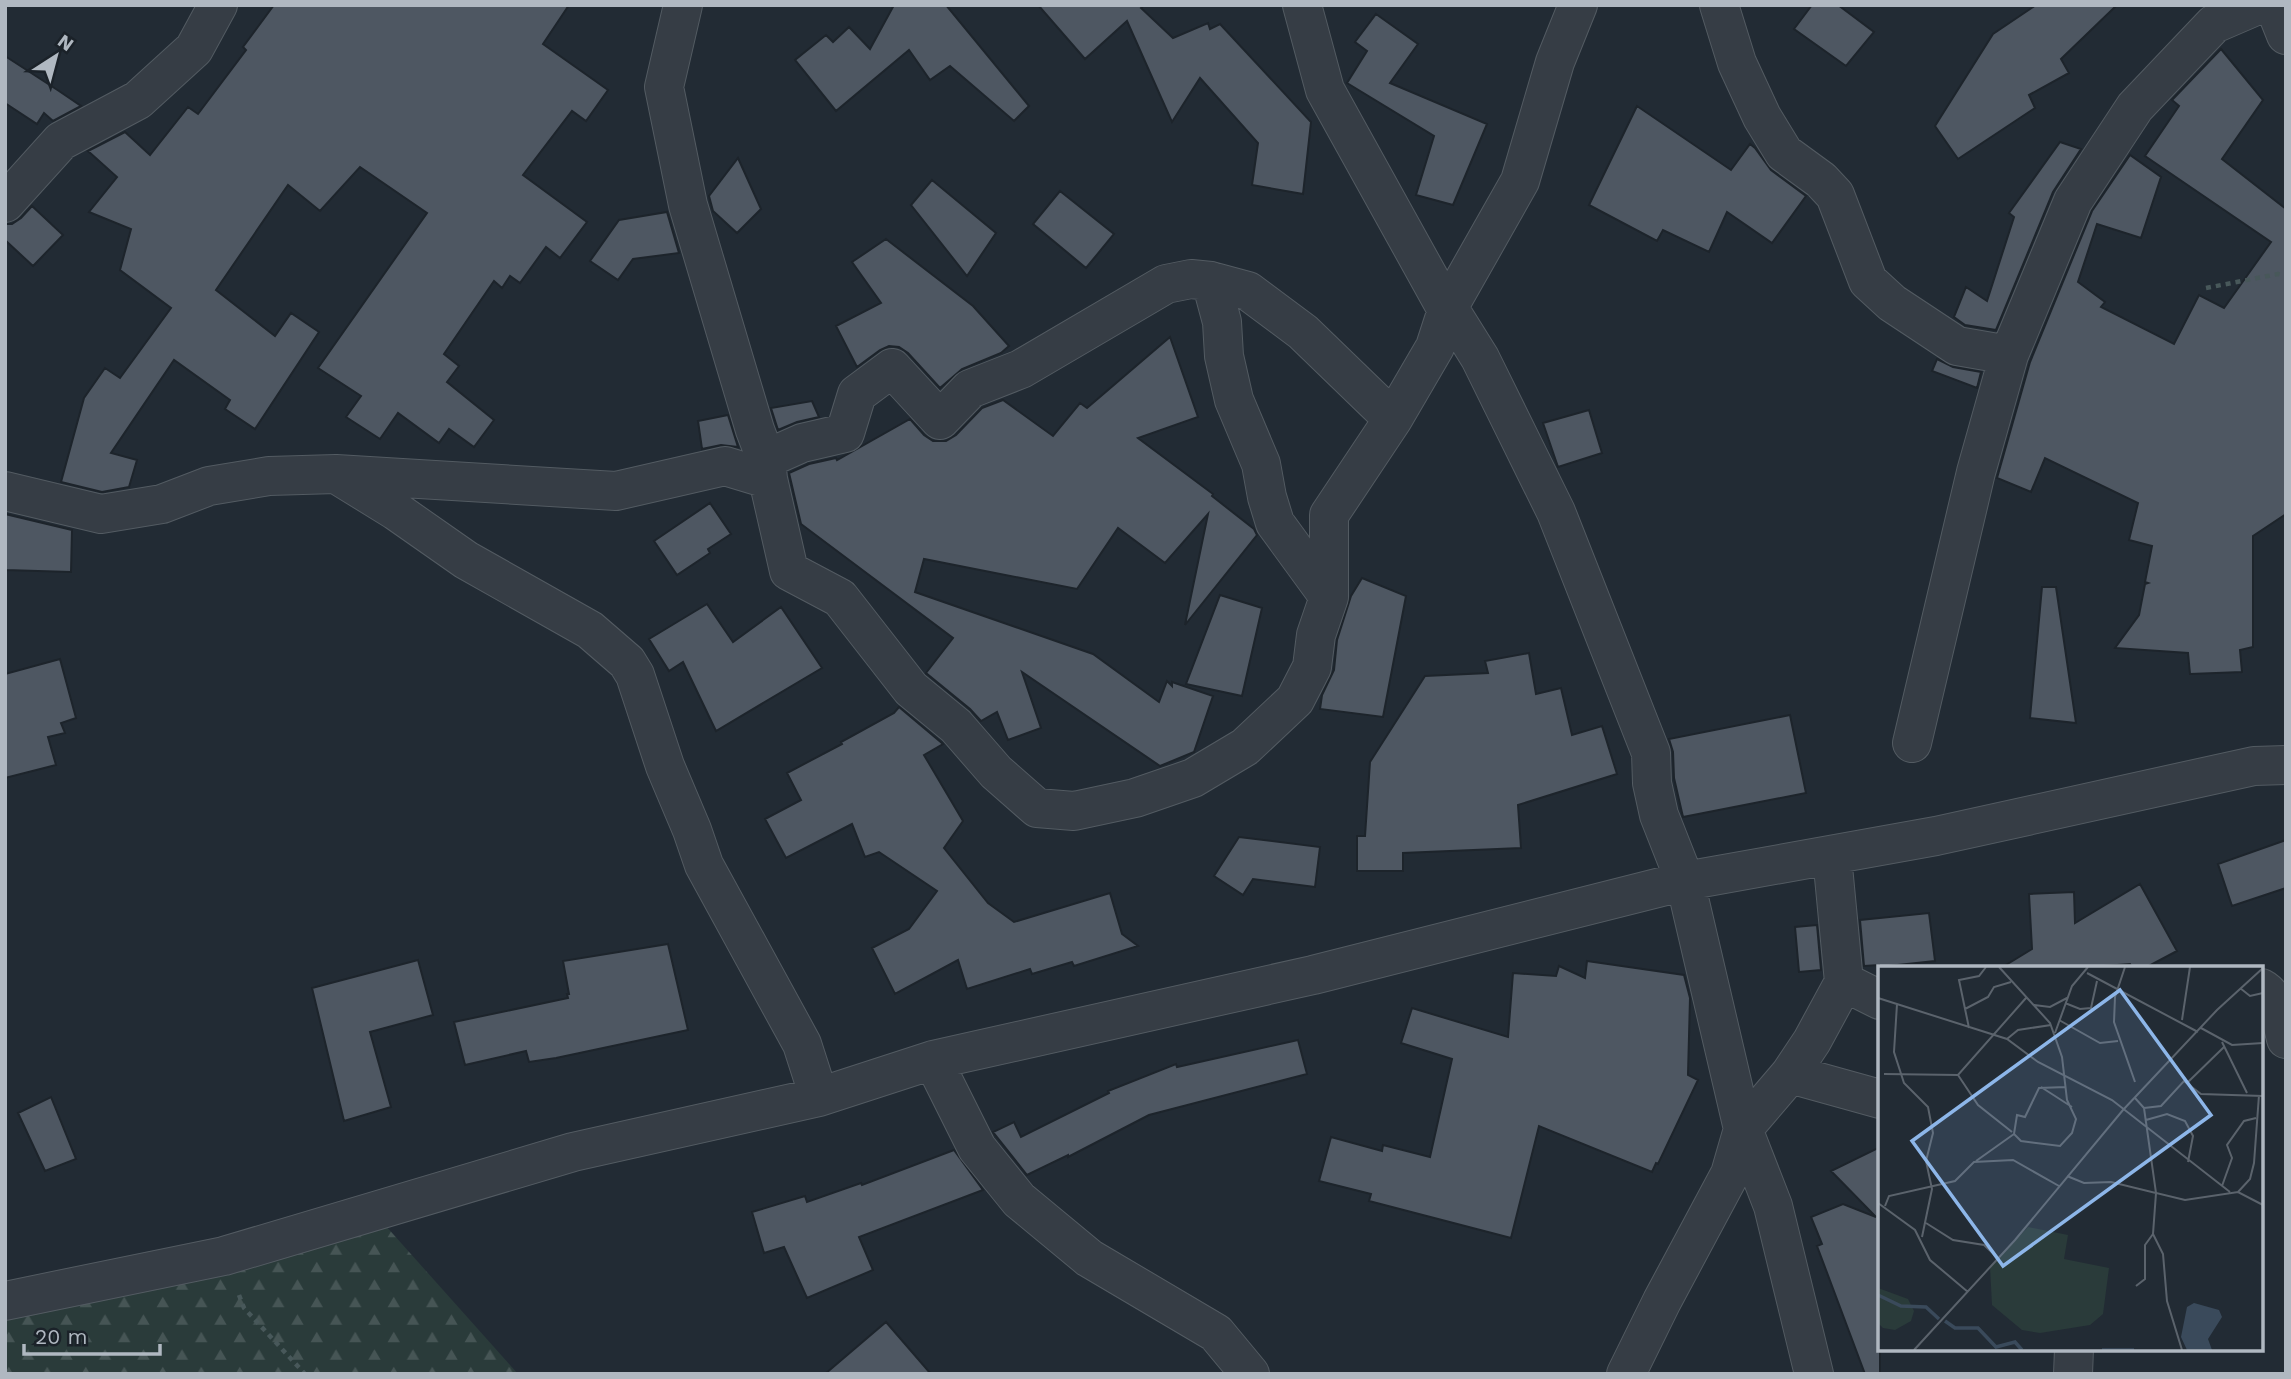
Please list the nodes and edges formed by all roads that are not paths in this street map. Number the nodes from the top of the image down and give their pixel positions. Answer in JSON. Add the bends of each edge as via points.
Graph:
{"nodes":[{"id":1,"x":218,"y":5,"type":"edge"},
{"id":2,"x":682,"y":5,"type":"edge"},
{"id":3,"x":1302,"y":5,"type":"edge"},
{"id":4,"x":1578,"y":5,"type":"edge"},
{"id":5,"x":1719,"y":5,"type":"edge"},
{"id":6,"x":2258,"y":5,"type":"edge"},
{"id":7,"x":2274,"y":5,"type":"edge"},
{"id":8,"x":2286,"y":35,"type":"edge"},
{"id":9,"x":5,"y":203,"type":"edge"},
{"id":10,"x":1211,"y":281,"type":"junction"},
{"id":11,"x":1447,"y":310,"type":"junction"},
{"id":12,"x":2009,"y":355,"type":"junction"},
{"id":13,"x":1393,"y":419,"type":"junction"},
{"id":14,"x":767,"y":469,"type":"junction"},
{"id":15,"x":336,"y":474,"type":"junction"},
{"id":16,"x":5,"y":491,"type":"edge"},
{"id":17,"x":1329,"y":597,"type":"junction"},
{"id":18,"x":1912,"y":743,"type":"dead end"},
{"id":19,"x":2286,"y":765,"type":"edge"},
{"id":20,"x":1832,"y":856,"type":"junction"},
{"id":21,"x":1685,"y":881,"type":"junction"},
{"id":22,"x":1844,"y":982,"type":"junction"},
{"id":23,"x":2263,"y":989,"type":"edge"},
{"id":24,"x":1878,"y":999,"type":"edge"},
{"id":25,"x":2285,"y":1030,"type":"edge"},
{"id":26,"x":933,"y":1060,"type":"junction"},
{"id":27,"x":1790,"y":1074,"type":"junction"},
{"id":28,"x":820,"y":1097,"type":"junction"},
{"id":29,"x":1878,"y":1098,"type":"edge"},
{"id":30,"x":1743,"y":1129,"type":"junction"},
{"id":31,"x":6,"y":1297,"type":"edge"},
{"id":32,"x":2074,"y":1351,"type":"edge"},
{"id":33,"x":1250,"y":1374,"type":"edge"},
{"id":34,"x":1626,"y":1374,"type":"edge"},
{"id":35,"x":1814,"y":1374,"type":"edge"},
{"id":36,"x":2073,"y":1374,"type":"edge"}],
"edges":[{"from":1,"to":9,"type":"street","via":[[194,49],[138,100],[61,141]]},
{"from":2,"to":14,"type":"street","via":[[664,88],[688,205]]},
{"from":3,"to":11,"type":"street","via":[[1325,90]]},
{"from":4,"to":11,"type":"street","via":[[1555,62],[1520,181]]},
{"from":5,"to":12,"type":"street","via":[[1737,62],[1762,117],[1784,153],[1835,195],[1868,281],[1892,303],[1957,346]]},
{"from":6,"to":12,"type":"street","via":[[2214,24],[2135,107],[2073,201]]},
{"from":7,"to":8,"type":"street"},
{"from":10,"to":13,"type":"street","via":[[1248,291],[1303,332]]},
{"from":10,"to":14,"type":"street","via":[[1166,284],[1021,369],[970,388],[940,420],[892,368],[857,394],[845,433],[802,443]]},
{"from":10,"to":17,"type":"street","via":[[1234,400],[1261,464],[1275,523]]},
{"from":11,"to":13,"type":"street","via":[[1435,346]]},
{"from":11,"to":21,"type":"street","via":[[1480,358],[1556,512],[1651,753],[1659,815]]},
{"from":12,"to":18,"type":"street","via":[[1976,472]]},
{"from":13,"to":17,"type":"street","via":[[1329,515]]},
{"from":14,"to":15,"type":"street","via":[[726,466],[616,491]]},
{"from":14,"to":17,"type":"street","via":[[789,571],[840,598],[911,689],[956,726],[996,772],[1037,808],[1074,811],[1135,798],[1193,778],[1245,747],[1295,700],[1312,667],[1316,635]]},
{"from":15,"to":16,"type":"street","via":[[269,476],[209,486],[162,504],[101,514]]},
{"from":15,"to":28,"type":"street","via":[[466,560],[590,630],[627,662],[704,865],[802,1044]]},
{"from":19,"to":20,"type":"street","via":[[2254,766]]},
{"from":20,"to":21,"type":"street"},
{"from":20,"to":22,"type":"street"},
{"from":21,"to":26,"type":"street","via":[[1313,975]]},
{"from":21,"to":30,"type":"street"},
{"from":22,"to":24,"type":"street"},
{"from":22,"to":27,"type":"street"},
{"from":23,"to":25,"type":"street","via":[[2269,992]]},
{"from":26,"to":28,"type":"street"},
{"from":26,"to":33,"type":"street","via":[[977,1148],[1019,1200],[1089,1258],[1216,1333]]},
{"from":27,"to":29,"type":"street"},
{"from":27,"to":30,"type":"street"},
{"from":28,"to":31,"type":"street","via":[[573,1152],[224,1256]]},
{"from":30,"to":34,"type":"street","via":[[1730,1174]]},
{"from":30,"to":35,"type":"street","via":[[1773,1206]]},
{"from":32,"to":36,"type":"street"}]}
